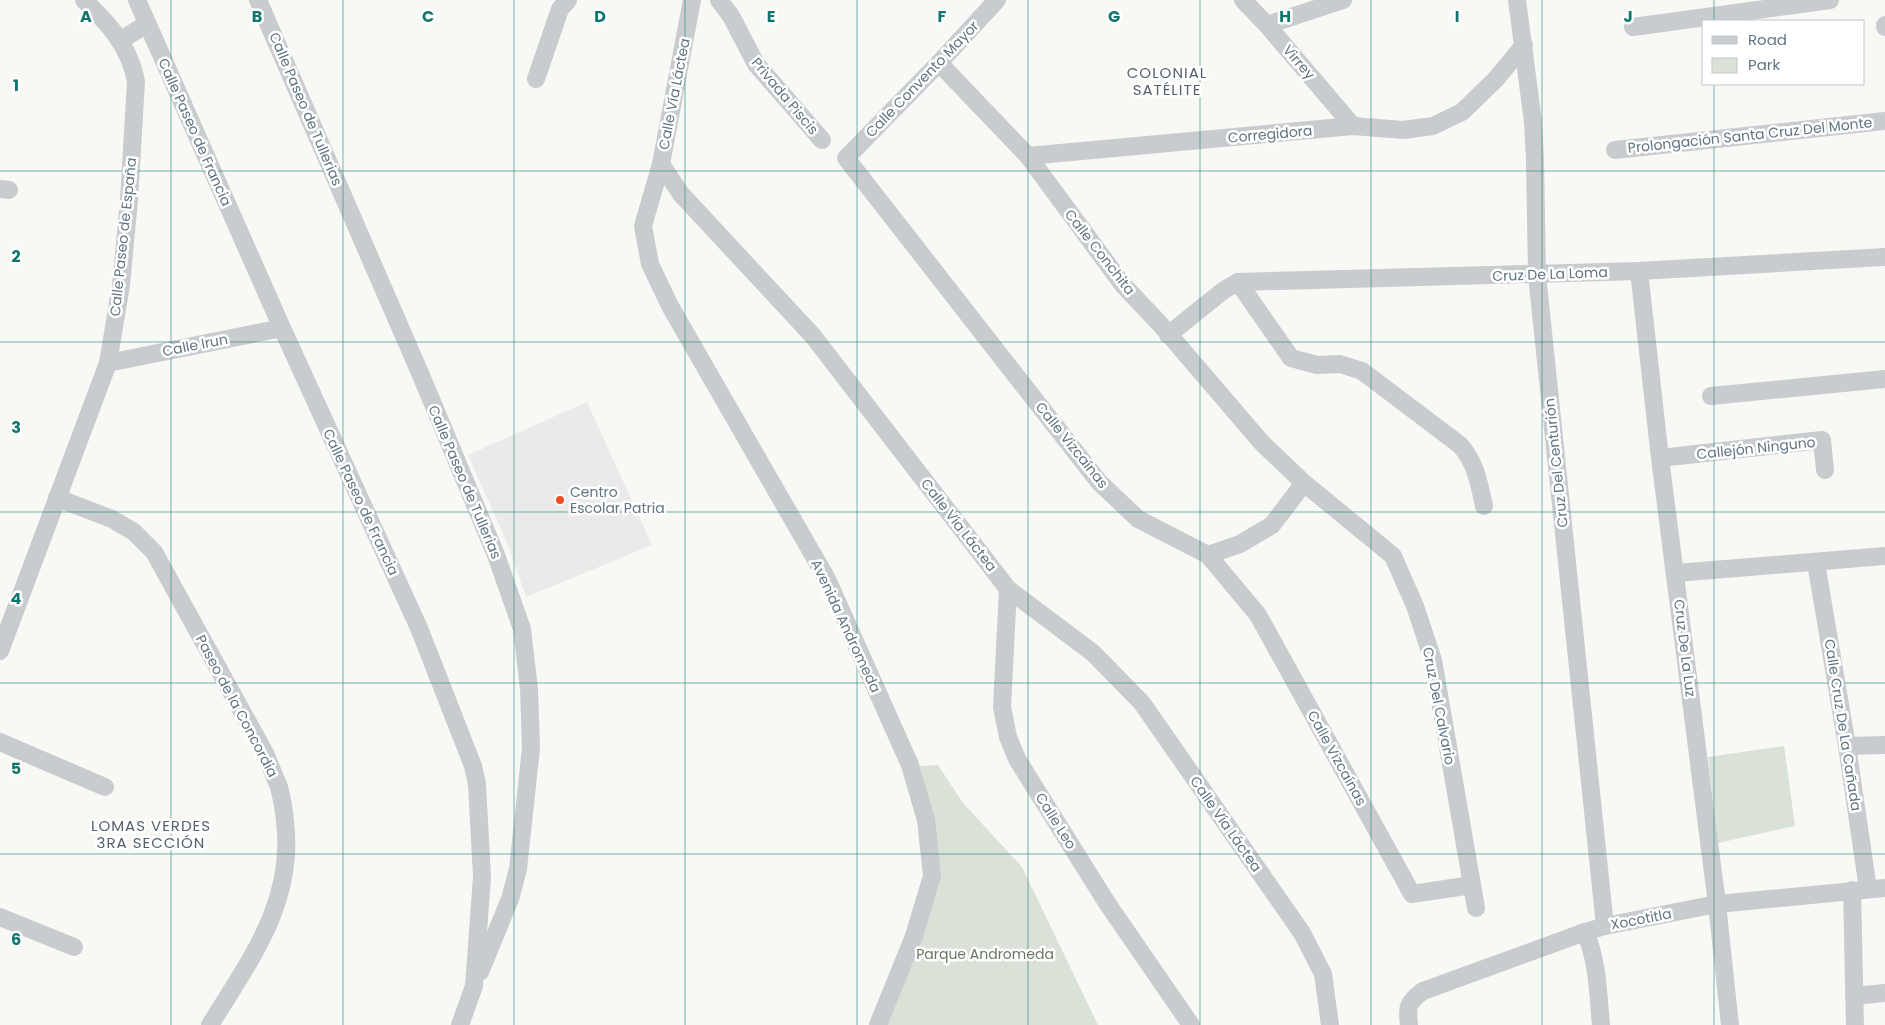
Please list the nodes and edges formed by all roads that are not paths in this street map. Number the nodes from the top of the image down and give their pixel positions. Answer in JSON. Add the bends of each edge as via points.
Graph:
{"nodes":[{"id":1,"x":84,"y":0,"type":"edge"},
{"id":2,"x":137,"y":0,"type":"edge"},
{"id":3,"x":258,"y":0,"type":"edge"},
{"id":4,"x":568,"y":0,"type":"edge"},
{"id":5,"x":692,"y":0,"type":"edge"},
{"id":6,"x":719,"y":0,"type":"edge"},
{"id":7,"x":997,"y":0,"type":"edge"},
{"id":8,"x":1243,"y":0,"type":"edge"},
{"id":9,"x":1343,"y":0,"type":"edge"},
{"id":10,"x":1517,"y":0,"type":"edge"},
{"id":11,"x":1830,"y":0,"type":"edge"},
{"id":12,"x":147,"y":24,"type":"junction"},
{"id":13,"x":1267,"y":26,"type":"junction"},
{"id":14,"x":1633,"y":27,"type":"dead end"},
{"id":15,"x":120,"y":40,"type":"junction"},
{"id":16,"x":1524,"y":45,"type":"junction"},
{"id":17,"x":939,"y":63,"type":"junction"},
{"id":18,"x":536,"y":79,"type":"dead end"},
{"id":19,"x":1885,"y":121,"type":"edge"},
{"id":20,"x":1354,"y":126,"type":"junction"},
{"id":21,"x":822,"y":140,"type":"dead end"},
{"id":22,"x":1615,"y":150,"type":"dead end"},
{"id":23,"x":1028,"y":156,"type":"junction"},
{"id":24,"x":846,"y":158,"type":"joint"},
{"id":25,"x":661,"y":164,"type":"junction"},
{"id":26,"x":1885,"y":257,"type":"edge"},
{"id":27,"x":1639,"y":271,"type":"junction"},
{"id":28,"x":1537,"y":275,"type":"junction"},
{"id":29,"x":1238,"y":282,"type":"junction"},
{"id":30,"x":282,"y":328,"type":"junction"},
{"id":31,"x":1168,"y":335,"type":"junction"},
{"id":32,"x":108,"y":363,"type":"junction"},
{"id":33,"x":1885,"y":379,"type":"edge"},
{"id":34,"x":1711,"y":396,"type":"dead end"},
{"id":35,"x":1660,"y":458,"type":"junction"},
{"id":36,"x":1825,"y":470,"type":"dead end"},
{"id":37,"x":1304,"y":483,"type":"junction"},
{"id":38,"x":57,"y":498,"type":"junction"},
{"id":39,"x":1484,"y":506,"type":"dead end"},
{"id":40,"x":1208,"y":555,"type":"junction"},
{"id":41,"x":1885,"y":556,"type":"edge"},
{"id":42,"x":1816,"y":562,"type":"junction"},
{"id":43,"x":1676,"y":573,"type":"junction"},
{"id":44,"x":1008,"y":589,"type":"junction"},
{"id":45,"x":0,"y":650,"type":"edge"},
{"id":46,"x":0,"y":742,"type":"edge"},
{"id":47,"x":1885,"y":745,"type":"edge"},
{"id":48,"x":1847,"y":746,"type":"junction"},
{"id":49,"x":106,"y":787,"type":"dead end"},
{"id":50,"x":1472,"y":885,"type":"junction"},
{"id":51,"x":1869,"y":889,"type":"edge"},
{"id":52,"x":1717,"y":904,"type":"junction"},
{"id":53,"x":1476,"y":908,"type":"dead end"},
{"id":54,"x":0,"y":917,"type":"edge"},
{"id":55,"x":1605,"y":926,"type":"junction"},
{"id":56,"x":1585,"y":932,"type":"junction"},
{"id":57,"x":74,"y":947,"type":"dead end"},
{"id":58,"x":474,"y":986,"type":"junction"},
{"id":59,"x":1885,"y":993,"type":"edge"},
{"id":60,"x":1854,"y":996,"type":"junction"},
{"id":61,"x":210,"y":1025,"type":"edge"},
{"id":62,"x":460,"y":1025,"type":"edge"},
{"id":63,"x":878,"y":1025,"type":"edge"},
{"id":64,"x":1191,"y":1025,"type":"edge"},
{"id":65,"x":1330,"y":1025,"type":"edge"},
{"id":66,"x":1409,"y":1025,"type":"edge"},
{"id":67,"x":1601,"y":1025,"type":"edge"},
{"id":68,"x":1730,"y":1025,"type":"edge"},
{"id":69,"x":1855,"y":1025,"type":"edge"}],
"edges":[{"from":1,"to":15,"type":"street","name":"Calle Paseo de España"},
{"from":2,"to":12,"type":"street","name":"Calle Paseo de Francia"},
{"from":3,"to":58,"type":"street","name":"Calle Paseo de Tullerias","via":[[416,364],[496,555],[522,629],[531,748],[518,869],[510,899]]},
{"from":4,"to":18,"type":"street","via":[[560,9]]},
{"from":5,"to":25,"type":"street","name":"Calle Vía Láctea"},
{"from":6,"to":21,"type":"street","name":"Privada Piscis","via":[[756,64]]},
{"from":7,"to":17,"type":"street","name":"Calle Convento Mayor"},
{"from":8,"to":13,"type":"street","name":"Virrey"},
{"from":9,"to":13,"type":"street"},
{"from":10,"to":16,"type":"street","name":"Cruz Del Centurión"},
{"from":11,"to":14,"type":"street"},
{"from":12,"to":15,"type":"street"},
{"from":12,"to":30,"type":"street","name":"Calle Paseo de Francia"},
{"from":13,"to":20,"type":"street","name":"Virrey"},
{"from":15,"to":32,"type":"street","name":"Calle Paseo de España","via":[[136,81],[130,200]]},
{"from":16,"to":20,"type":"street","name":"Corregidora","via":[[1496,79],[1462,112],[1433,126],[1403,130]]},
{"from":16,"to":28,"type":"street","name":"Cruz Del Centurión","via":[[1535,160]]},
{"from":17,"to":23,"type":"street","name":"Calle Conchita"},
{"from":17,"to":24,"type":"street","name":"Calle Convento Mayor"},
{"from":19,"to":22,"type":"street","name":"Prolongación Santa Cruz Del Monte"},
{"from":20,"to":23,"type":"street","name":"Corregidora"},
{"from":23,"to":31,"type":"street","name":"Calle Conchita","via":[[1123,285]]},
{"from":24,"to":40,"type":"street","name":"Calle Vizcaínas","via":[[1100,482],[1138,519]]},
{"from":25,"to":44,"type":"street","name":"Calle Vía Láctea","via":[[681,194],[813,336]]},
{"from":25,"to":63,"type":"street","name":"Avenida Andromeda","via":[[642,226],[650,264],[670,306],[827,579],[910,765],[926,820],[932,876],[914,936]]},
{"from":26,"to":27,"type":"street","name":"Cruz De La Loma"},
{"from":27,"to":28,"type":"street","name":"Cruz De La Loma"},
{"from":27,"to":35,"type":"street","name":"Cruz De La Luz"},
{"from":28,"to":29,"type":"street","name":"Cruz De La Loma"},
{"from":28,"to":55,"type":"street","name":"Cruz Del Centurión"},
{"from":29,"to":31,"type":"street"},
{"from":29,"to":39,"type":"street","via":[[1291,358],[1317,365],[1340,364],[1362,371],[1460,445],[1476,471]]},
{"from":30,"to":32,"type":"street","name":"Calle Irun"},
{"from":30,"to":58,"type":"street","name":"Calle Paseo de Francia","via":[[419,628],[473,766],[477,784],[482,877]]},
{"from":31,"to":37,"type":"street","name":"Calle Conchita","via":[[1262,443]]},
{"from":32,"to":38,"type":"street","name":"Calle Paseo de España"},
{"from":33,"to":34,"type":"street"},
{"from":35,"to":36,"type":"street","name":"Callejón Ninguno","via":[[1822,440]]},
{"from":35,"to":43,"type":"street","name":"Cruz De La Luz"},
{"from":37,"to":40,"type":"street","via":[[1272,525],[1240,544]]},
{"from":37,"to":50,"type":"street","name":"Cruz Del Calvario","via":[[1392,556],[1415,606],[1433,660]]},
{"from":38,"to":45,"type":"street","name":"Calle Paseo de España"},
{"from":38,"to":61,"type":"street","name":"Paseo de la Concordia","via":[[112,519],[134,532],[154,552],[266,755],[280,789],[287,836],[282,890],[261,943]]},
{"from":40,"to":50,"type":"street","name":"Calle Vizcaínas","via":[[1258,615],[1412,894]]},
{"from":41,"to":42,"type":"street"},
{"from":42,"to":43,"type":"street"},
{"from":42,"to":48,"type":"street","name":"Calle Cruz De La Cañada"},
{"from":43,"to":52,"type":"street","name":"Cruz De La Luz"},
{"from":44,"to":64,"type":"street","name":"Calle Leo","via":[[1002,707],[1008,737],[1017,759],[1107,903]]},
{"from":44,"to":65,"type":"street","name":"Calle Vía Láctea","via":[[1093,653],[1142,703],[1302,933],[1323,974]]},
{"from":46,"to":49,"type":"street"},
{"from":47,"to":48,"type":"street"},
{"from":48,"to":51,"type":"street","name":"Calle Cruz De La Cañada"},
{"from":50,"to":53,"type":"street","name":"Cruz Del Calvario"},
{"from":51,"to":52,"type":"street","name":"Xocotitla"},
{"from":51,"to":60,"type":"street","name":"Calle Cruz De La Cañada"},
{"from":52,"to":55,"type":"street","name":"Xocotitla"},
{"from":52,"to":68,"type":"street","name":"Cruz De La Luz"},
{"from":54,"to":57,"type":"street"},
{"from":55,"to":56,"type":"street","name":"Xocotitla"},
{"from":56,"to":66,"type":"street","name":"Xocotitla","via":[[1423,991],[1410,1001]]},
{"from":56,"to":67,"type":"street","via":[[1595,963]]},
{"from":58,"to":62,"type":"street","name":"Calle Paseo de Francia"},
{"from":59,"to":60,"type":"street"},
{"from":60,"to":69,"type":"street","name":"Calle Cruz De La Cañada"}]}
